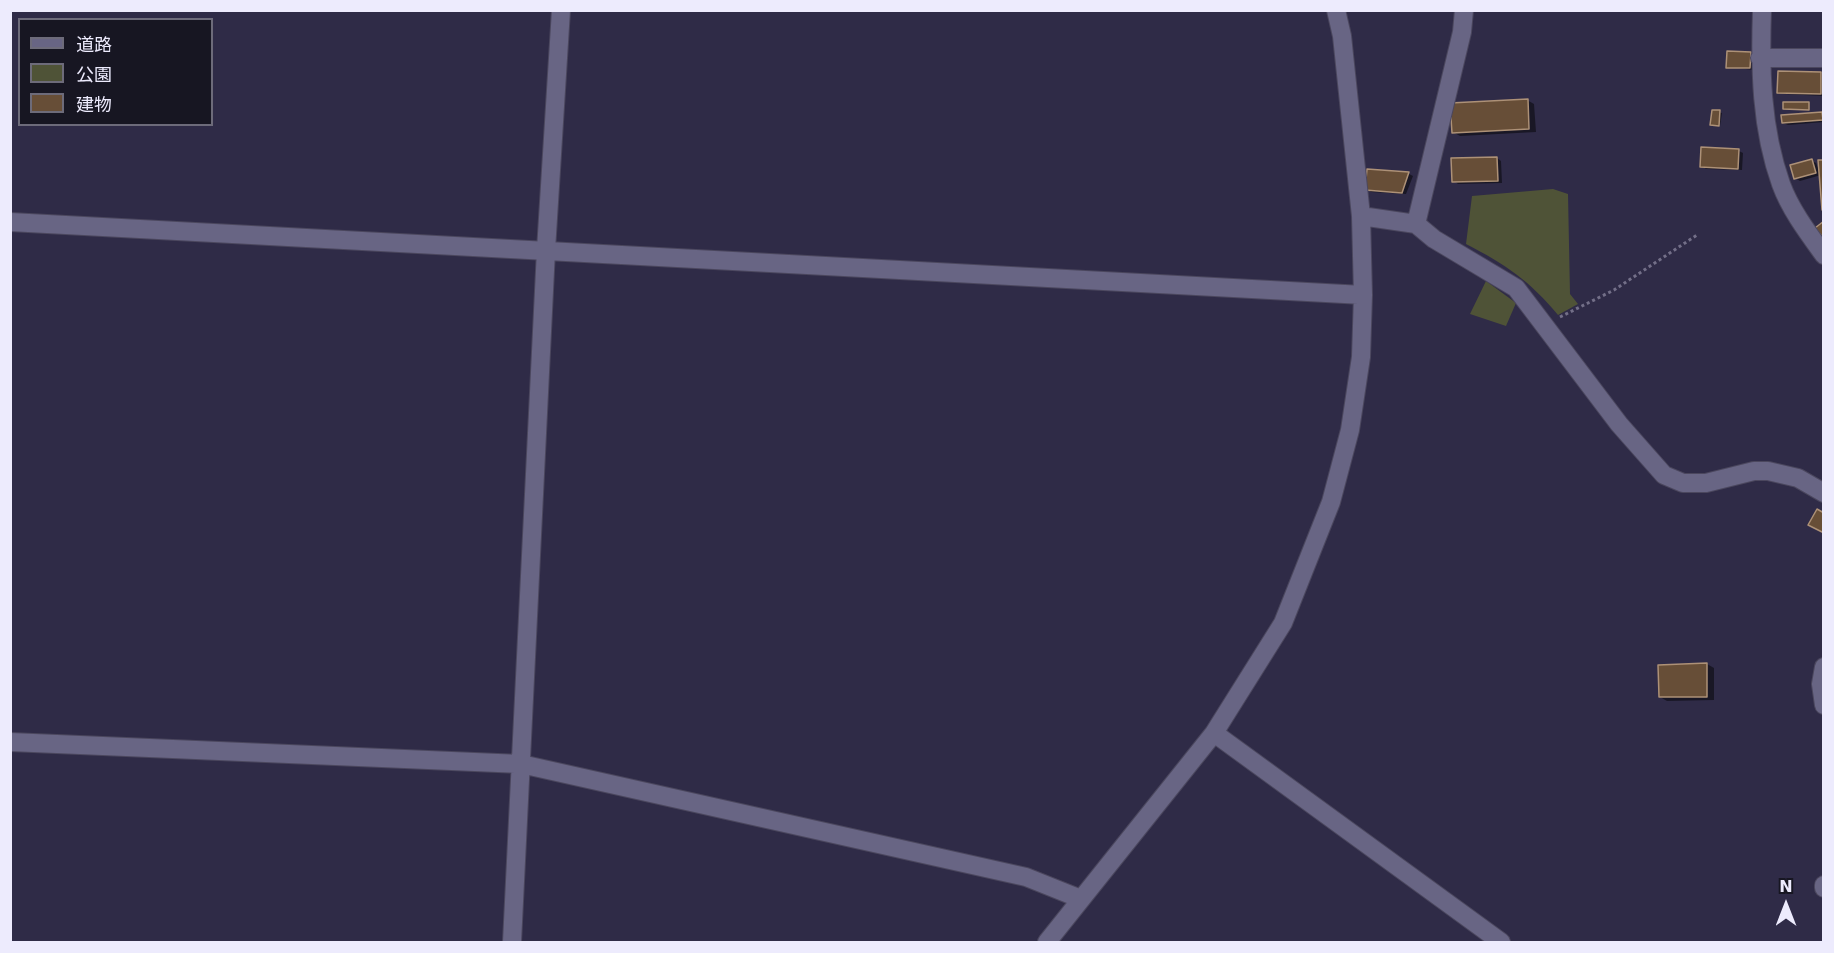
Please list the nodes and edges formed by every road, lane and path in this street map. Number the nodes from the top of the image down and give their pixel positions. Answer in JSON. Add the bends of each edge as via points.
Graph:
{"nodes":[{"id":1,"x":561,"y":10,"type":"edge"},
{"id":2,"x":1336,"y":10,"type":"edge"},
{"id":3,"x":1464,"y":10,"type":"edge"},
{"id":4,"x":1762,"y":10,"type":"edge"},
{"id":5,"x":1760,"y":58,"type":"junction"},
{"id":6,"x":1824,"y":58,"type":"edge"},
{"id":7,"x":1361,"y":216,"type":"junction"},
{"id":8,"x":10,"y":222,"type":"edge"},
{"id":9,"x":1416,"y":224,"type":"junction"},
{"id":10,"x":1697,"y":235,"type":"dead end"},
{"id":11,"x":546,"y":250,"type":"junction"},
{"id":12,"x":1824,"y":255,"type":"edge"},
{"id":13,"x":1363,"y":295,"type":"junction"},
{"id":14,"x":1545,"y":325,"type":"junction"},
{"id":15,"x":1824,"y":493,"type":"edge"},
{"id":16,"x":1824,"y":667,"type":"edge"},
{"id":17,"x":1824,"y":705,"type":"edge"},
{"id":18,"x":1214,"y":733,"type":"junction"},
{"id":19,"x":10,"y":742,"type":"edge"},
{"id":20,"x":521,"y":764,"type":"junction"},
{"id":21,"x":1082,"y":899,"type":"junction"},
{"id":22,"x":512,"y":942,"type":"edge"},
{"id":23,"x":1047,"y":942,"type":"edge"},
{"id":24,"x":1501,"y":942,"type":"edge"}],
"edges":[{"from":1,"to":11,"type":"street"},
{"from":2,"to":7,"type":"street"},
{"from":3,"to":9,"type":"street"},
{"from":4,"to":5,"type":"street"},
{"from":5,"to":6,"type":"street"},
{"from":5,"to":12,"type":"street","via":[[1767,136],[1782,186]]},
{"from":7,"to":9,"type":"street"},
{"from":7,"to":13,"type":"street"},
{"from":8,"to":11,"type":"street"},
{"from":9,"to":14,"type":"street","via":[[1516,288]]},
{"from":10,"to":14,"type":"path","via":[[1614,290]]},
{"from":11,"to":13,"type":"street"},
{"from":11,"to":20,"type":"street"},
{"from":13,"to":18,"type":"street","via":[[1361,357],[1352,419],[1331,502],[1283,623]]},
{"from":14,"to":15,"type":"street","via":[[1619,424],[1664,475],[1683,483],[1706,483],[1754,471],[1776,471]]},
{"from":16,"to":17,"type":"street"},
{"from":18,"to":21,"type":"street"},
{"from":18,"to":24,"type":"street"},
{"from":19,"to":20,"type":"street"},
{"from":20,"to":21,"type":"street","via":[[1026,877]]},
{"from":20,"to":22,"type":"street"},
{"from":21,"to":23,"type":"street"}]}
